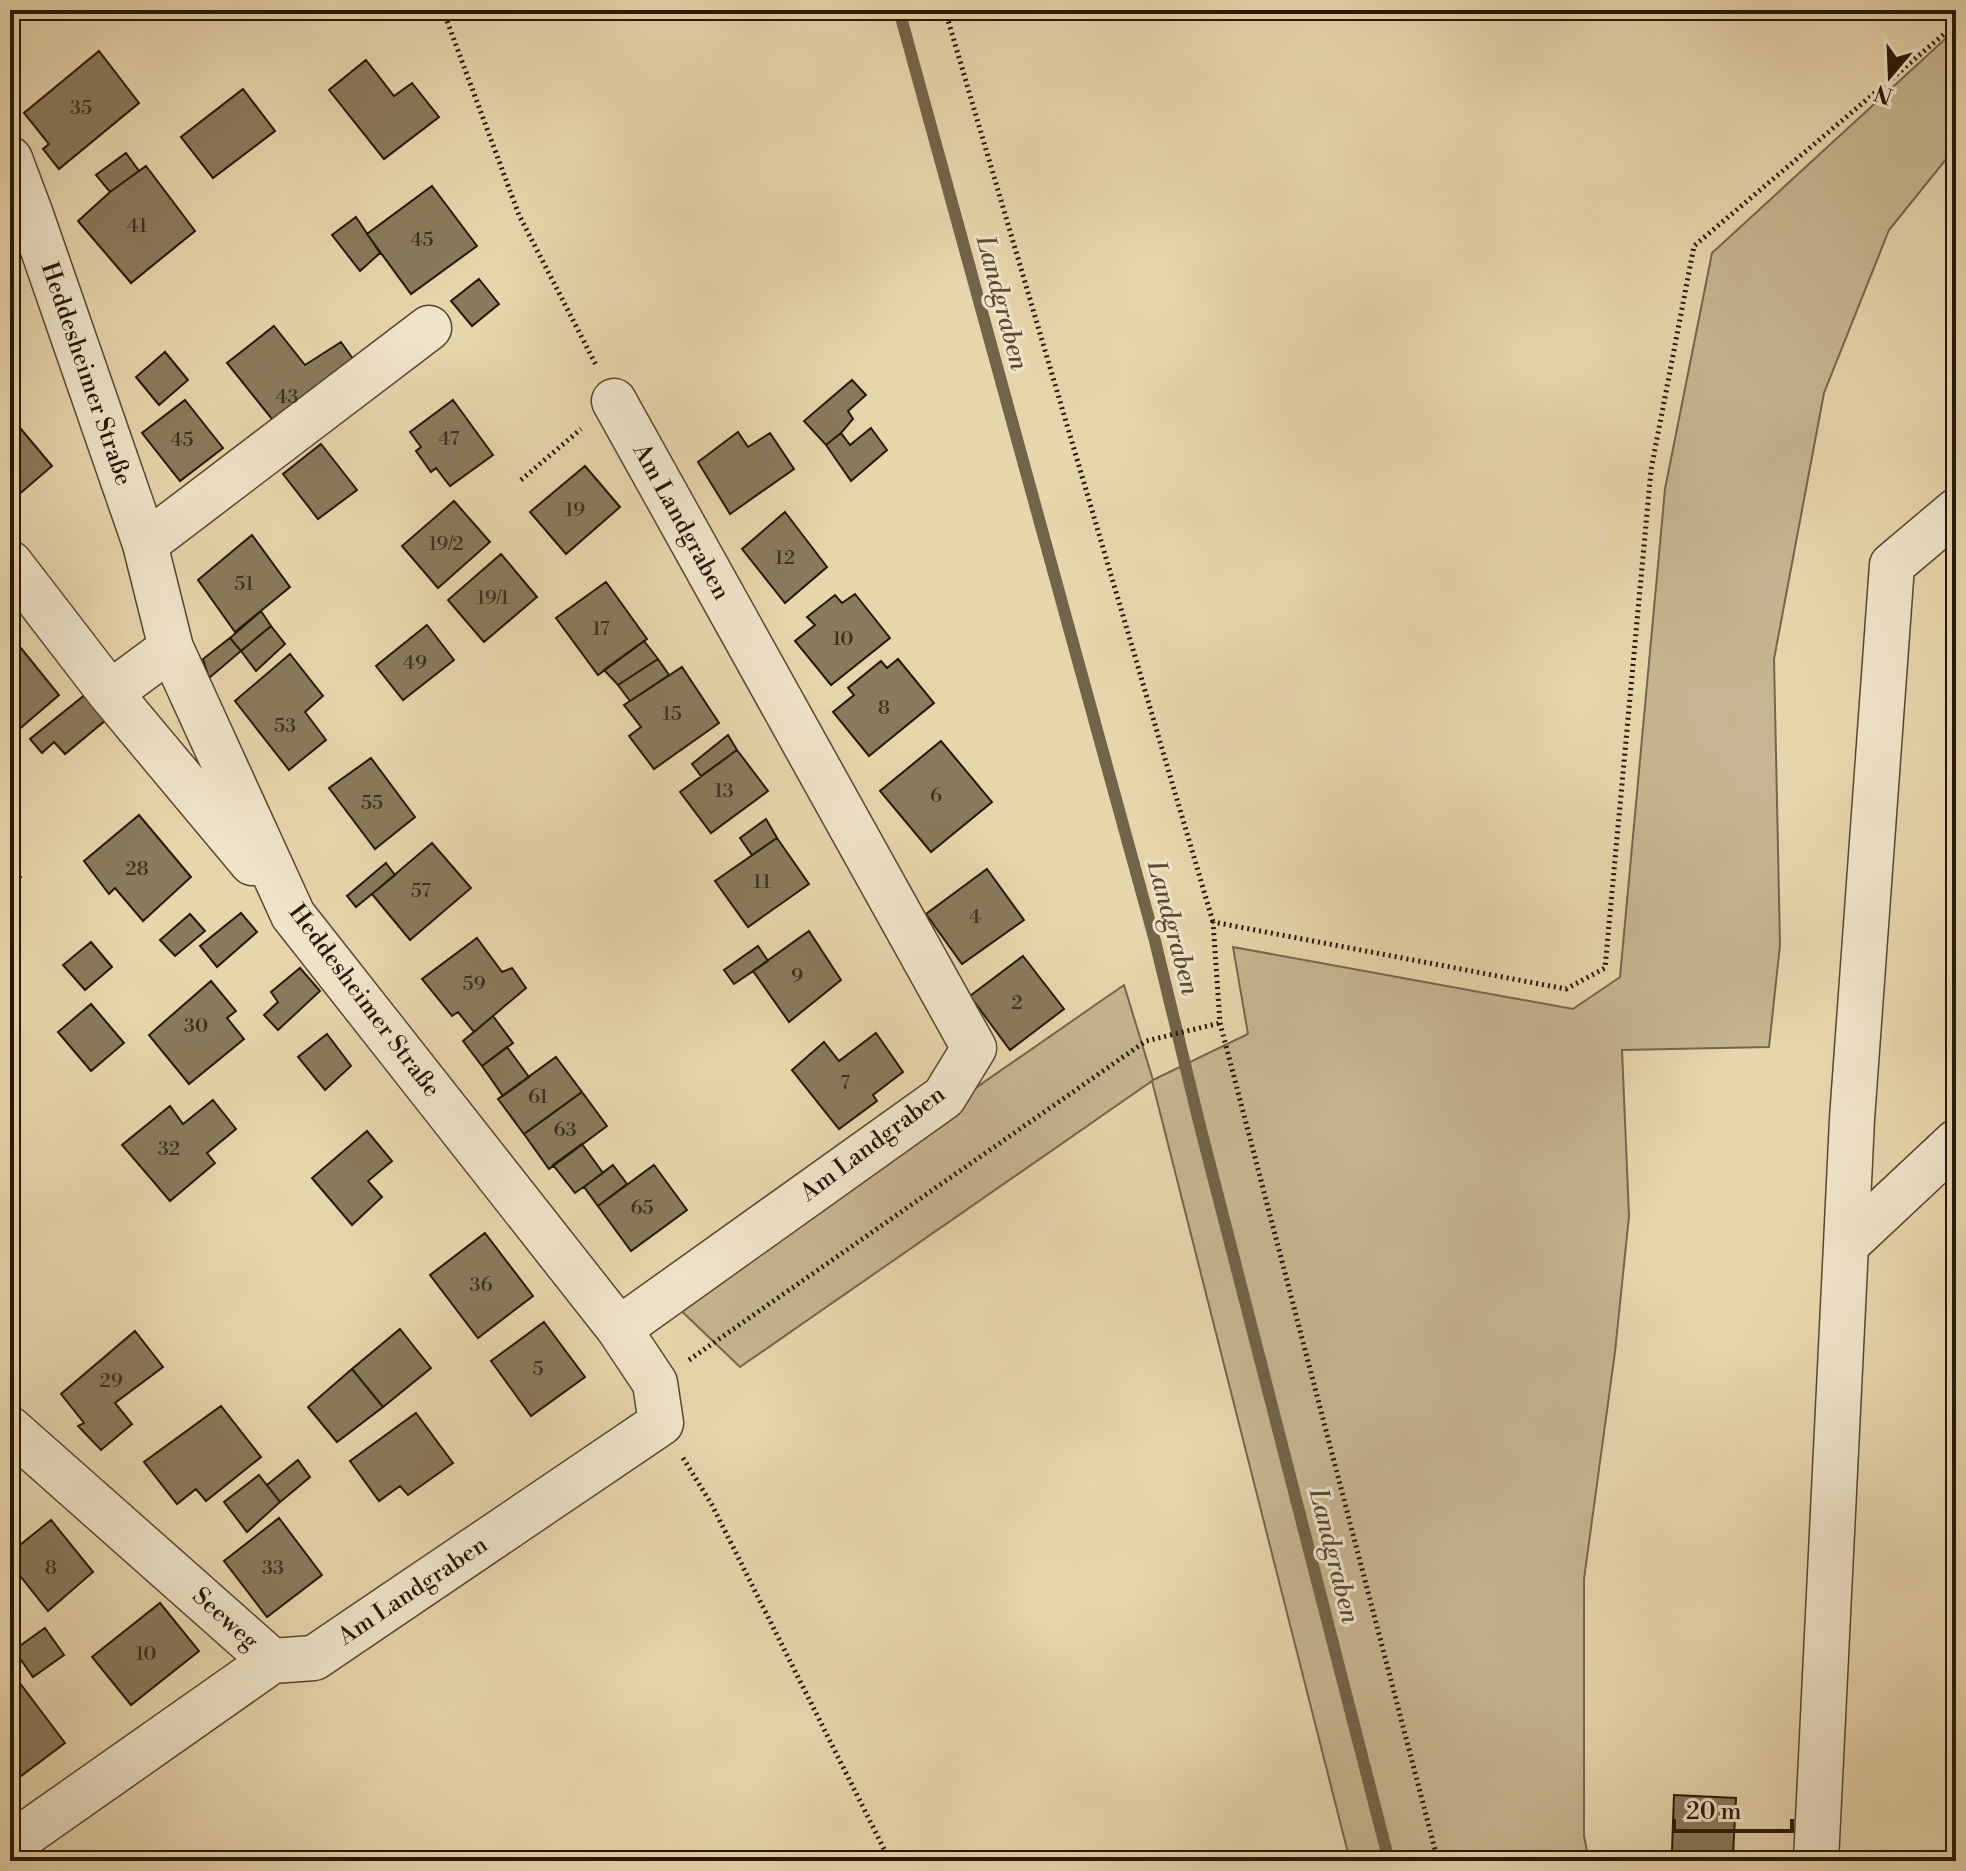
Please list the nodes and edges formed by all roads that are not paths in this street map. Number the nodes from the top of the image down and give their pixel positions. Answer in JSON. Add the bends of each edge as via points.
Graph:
{"nodes":[{"id":1,"x":10,"y":159,"type":"edge"},
{"id":2,"x":429,"y":328,"type":"dead end"},
{"id":3,"x":614,"y":401,"type":"road end"},
{"id":4,"x":1956,"y":511,"type":"edge"},
{"id":5,"x":145,"y":544,"type":"junction"},
{"id":6,"x":10,"y":563,"type":"edge"},
{"id":7,"x":171,"y":648,"type":"junction"},
{"id":8,"x":110,"y":693,"type":"junction"},
{"id":9,"x":293,"y":915,"type":"junction"},
{"id":10,"x":1956,"y":1142,"type":"edge"},
{"id":11,"x":1846,"y":1245,"type":"junction"},
{"id":12,"x":619,"y":1329,"type":"junction"},
{"id":13,"x":10,"y":1429,"type":"edge"},
{"id":14,"x":272,"y":1661,"type":"junction"},
{"id":15,"x":10,"y":1845,"type":"edge"},
{"id":16,"x":1816,"y":1861,"type":"edge"}],
"edges":[{"from":1,"to":5,"type":"street","name":"Heddesheimer Straße"},
{"from":2,"to":5,"type":"street"},
{"from":3,"to":12,"type":"street","name":"Am Landgraben","via":[[974,1048],[944,1097]]},
{"from":4,"to":11,"type":"street","via":[[1892,565]]},
{"from":5,"to":7,"type":"street","name":"Heddesheimer Straße"},
{"from":6,"to":8,"type":"street"},
{"from":7,"to":8,"type":"street"},
{"from":7,"to":9,"type":"street","name":"Heddesheimer Straße"},
{"from":8,"to":9,"type":"street"},
{"from":9,"to":12,"type":"street","name":"Heddesheimer Straße"},
{"from":10,"to":11,"type":"street"},
{"from":11,"to":16,"type":"street"},
{"from":12,"to":14,"type":"street","name":"Am Landgraben","via":[[658,1403],[314,1658]]},
{"from":13,"to":14,"type":"street","name":"Seeweg"},
{"from":14,"to":15,"type":"street","name":"Seeweg"}]}
